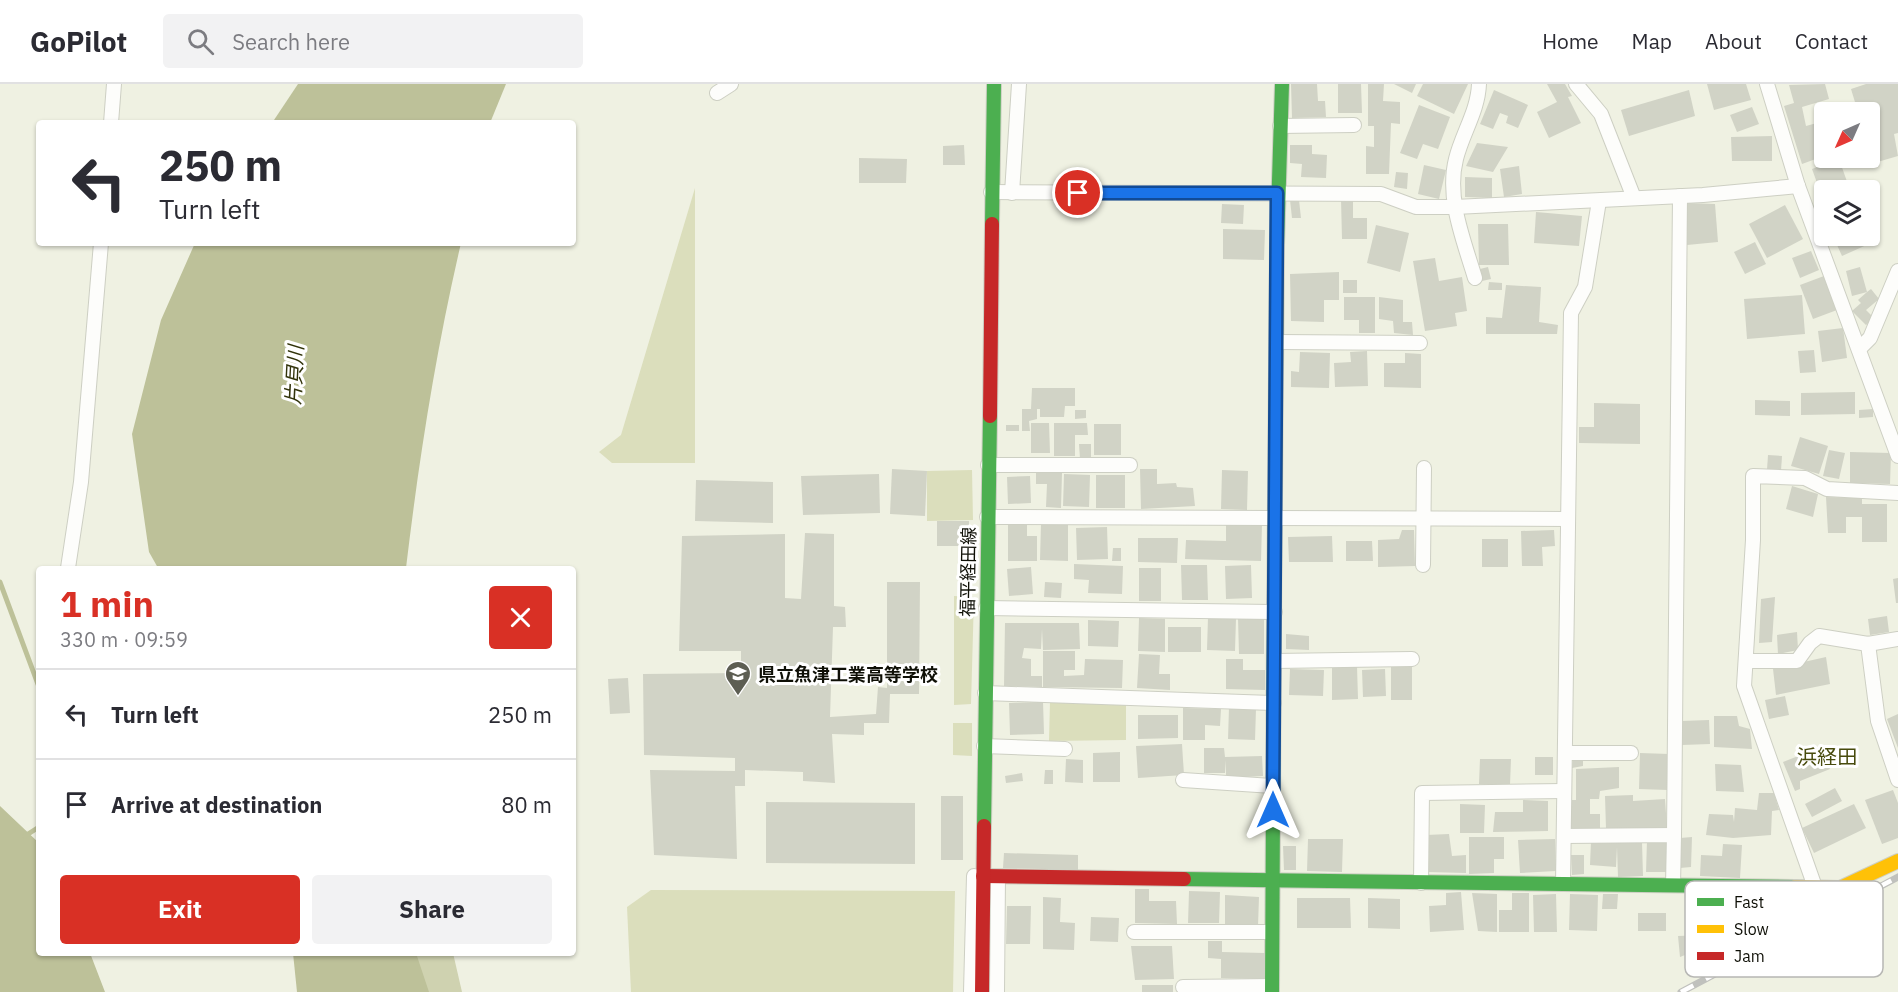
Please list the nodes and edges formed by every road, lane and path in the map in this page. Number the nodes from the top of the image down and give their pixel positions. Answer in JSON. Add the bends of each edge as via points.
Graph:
{"nodes":[{"id":1,"x":114,"y":84,"type":"edge"},
{"id":2,"x":731,"y":84,"type":"edge"},
{"id":3,"x":994,"y":84,"type":"edge"},
{"id":4,"x":1001,"y":84,"type":"edge"},
{"id":5,"x":1019,"y":84,"type":"edge"},
{"id":6,"x":1282,"y":84,"type":"edge"},
{"id":7,"x":1479,"y":84,"type":"edge"},
{"id":8,"x":1576,"y":84,"type":"edge"},
{"id":9,"x":1767,"y":84,"type":"edge"},
{"id":10,"x":717,"y":93,"type":"dead end"},
{"id":11,"x":111,"y":120,"type":"edge"},
{"id":12,"x":1354,"y":125,"type":"dead end"},
{"id":13,"x":1280,"y":126,"type":"junction"},
{"id":14,"x":992,"y":153,"type":"junction"},
{"id":15,"x":1798,"y":186,"type":"junction"},
{"id":16,"x":991,"y":192,"type":"junction"},
{"id":17,"x":1012,"y":193,"type":"junction"},
{"id":18,"x":1277,"y":193,"type":"junction"},
{"id":19,"x":1680,"y":196,"type":"junction"},
{"id":20,"x":1634,"y":198,"type":"junction"},
{"id":21,"x":1599,"y":201,"type":"junction"},
{"id":22,"x":1455,"y":207,"type":"junction"},
{"id":23,"x":101,"y":246,"type":"edge"},
{"id":24,"x":1898,"y":271,"type":"edge"},
{"id":25,"x":1475,"y":278,"type":"dead end"},
{"id":26,"x":1276,"y":342,"type":"junction"},
{"id":27,"x":1420,"y":343,"type":"dead end"},
{"id":28,"x":1859,"y":349,"type":"junction"},
{"id":29,"x":1898,"y":456,"type":"edge"},
{"id":30,"x":988,"y":465,"type":"junction"},
{"id":31,"x":1130,"y":465,"type":"dead end"},
{"id":32,"x":1424,"y":468,"type":"dead end"},
{"id":33,"x":1898,"y":494,"type":"edge"},
{"id":34,"x":987,"y":517,"type":"junction"},
{"id":35,"x":1276,"y":518,"type":"junction"},
{"id":36,"x":1423,"y":519,"type":"junction"},
{"id":37,"x":1568,"y":519,"type":"junction"},
{"id":38,"x":1423,"y":565,"type":"dead end"},
{"id":39,"x":68,"y":566,"type":"edge"},
{"id":40,"x":986,"y":608,"type":"junction"},
{"id":41,"x":1275,"y":612,"type":"junction"},
{"id":42,"x":1898,"y":639,"type":"edge"},
{"id":43,"x":1868,"y":644,"type":"junction"},
{"id":44,"x":1412,"y":659,"type":"dead end"},
{"id":45,"x":1275,"y":661,"type":"junction"},
{"id":46,"x":1746,"y":661,"type":"junction"},
{"id":47,"x":985,"y":693,"type":"junction"},
{"id":48,"x":1274,"y":703,"type":"junction"},
{"id":49,"x":984,"y":746,"type":"junction"},
{"id":50,"x":1065,"y":749,"type":"dead end"},
{"id":51,"x":1565,"y":753,"type":"junction"},
{"id":52,"x":1631,"y":753,"type":"dead end"},
{"id":53,"x":1183,"y":780,"type":"dead end"},
{"id":54,"x":1898,"y":780,"type":"edge"},
{"id":55,"x":1274,"y":786,"type":"junction"},
{"id":56,"x":1564,"y":791,"type":"junction"},
{"id":57,"x":1674,"y":835,"type":"junction"},
{"id":58,"x":1564,"y":836,"type":"junction"},
{"id":59,"x":1898,"y":861,"type":"edge"},
{"id":60,"x":979,"y":876,"type":"junction"},
{"id":61,"x":998,"y":877,"type":"junction"},
{"id":62,"x":1813,"y":881,"type":"edge"},
{"id":63,"x":1855,"y":881,"type":"edge"},
{"id":64,"x":1273,"y":882,"type":"junction"},
{"id":65,"x":1420,"y":883,"type":"junction"},
{"id":66,"x":1563,"y":884,"type":"junction"},
{"id":67,"x":1673,"y":885,"type":"junction"},
{"id":68,"x":1685,"y":885,"type":"edge"},
{"id":69,"x":1134,"y":932,"type":"dead end"},
{"id":70,"x":1272,"y":932,"type":"junction"},
{"id":71,"x":1183,"y":987,"type":"dead end"},
{"id":72,"x":1272,"y":989,"type":"edge"},
{"id":73,"x":971,"y":992,"type":"edge"},
{"id":74,"x":982,"y":992,"type":"edge"},
{"id":75,"x":997,"y":992,"type":"edge"}],
"edges":[{"from":1,"to":11,"type":"street"},
{"from":2,"to":10,"type":"street"},
{"from":3,"to":14,"type":"street","name":"福平経田線"},
{"from":4,"to":14,"type":"street","name":"福平経田線"},
{"from":5,"to":17,"type":"street"},
{"from":6,"to":13,"type":"street"},
{"from":7,"to":22,"type":"street","via":[[1472,118],[1455,163]]},
{"from":8,"to":20,"type":"street","via":[[1601,114]]},
{"from":9,"to":15,"type":"street"},
{"from":12,"to":13,"type":"street"},
{"from":13,"to":18,"type":"street"},
{"from":14,"to":16,"type":"street","name":"福平経田線"},
{"from":15,"to":19,"type":"street"},
{"from":15,"to":28,"type":"street"},
{"from":16,"to":17,"type":"street"},
{"from":16,"to":30,"type":"street","name":"福平経田線"},
{"from":17,"to":18,"type":"street"},
{"from":18,"to":22,"type":"street","via":[[1381,194],[1416,207]]},
{"from":18,"to":26,"type":"street"},
{"from":19,"to":20,"type":"street"},
{"from":19,"to":57,"type":"street"},
{"from":20,"to":21,"type":"street"},
{"from":21,"to":22,"type":"street"},
{"from":21,"to":37,"type":"street","via":[[1585,287],[1571,313]]},
{"from":22,"to":25,"type":"street"},
{"from":23,"to":39,"type":"street","via":[[81,482]]},
{"from":24,"to":28,"type":"street","via":[[1870,338]]},
{"from":26,"to":27,"type":"street"},
{"from":26,"to":35,"type":"street"},
{"from":28,"to":29,"type":"street"},
{"from":30,"to":31,"type":"street"},
{"from":30,"to":34,"type":"street","name":"福平経田線"},
{"from":32,"to":36,"type":"street"},
{"from":33,"to":46,"type":"street","via":[[1827,489],[1805,478],[1753,476]]},
{"from":34,"to":35,"type":"street"},
{"from":34,"to":40,"type":"street","name":"福平経田線"},
{"from":35,"to":36,"type":"street"},
{"from":35,"to":41,"type":"street"},
{"from":36,"to":37,"type":"street"},
{"from":36,"to":38,"type":"street"},
{"from":37,"to":51,"type":"street"},
{"from":40,"to":41,"type":"street"},
{"from":40,"to":47,"type":"street","name":"福平経田線"},
{"from":41,"to":45,"type":"street"},
{"from":42,"to":43,"type":"street"},
{"from":43,"to":46,"type":"street","via":[[1819,636],[1797,661]]},
{"from":43,"to":54,"type":"street","via":[[1878,721]]},
{"from":44,"to":45,"type":"street"},
{"from":45,"to":48,"type":"street"},
{"from":46,"to":62,"type":"street","via":[[1744,686],[1750,707]]},
{"from":47,"to":48,"type":"street"},
{"from":47,"to":49,"type":"street","name":"福平経田線"},
{"from":48,"to":55,"type":"street"},
{"from":49,"to":50,"type":"street"},
{"from":49,"to":60,"type":"street","name":"福平経田線"},
{"from":51,"to":52,"type":"street"},
{"from":51,"to":56,"type":"street"},
{"from":53,"to":55,"type":"street"},
{"from":55,"to":64,"type":"street"},
{"from":56,"to":58,"type":"street"},
{"from":56,"to":65,"type":"street","via":[[1422,793]]},
{"from":57,"to":58,"type":"street"},
{"from":57,"to":67,"type":"street"},
{"from":58,"to":66,"type":"street"},
{"from":59,"to":63,"type":"street"},
{"from":60,"to":61,"type":"street"},
{"from":60,"to":73,"type":"street"},
{"from":60,"to":74,"type":"street","name":"福平経田線"},
{"from":61,"to":64,"type":"street"},
{"from":61,"to":75,"type":"street"},
{"from":64,"to":65,"type":"street"},
{"from":64,"to":70,"type":"street"},
{"from":65,"to":66,"type":"street"},
{"from":66,"to":67,"type":"street"},
{"from":67,"to":68,"type":"street"},
{"from":69,"to":70,"type":"street"},
{"from":70,"to":72,"type":"street"},
{"from":71,"to":72,"type":"street"}]}
